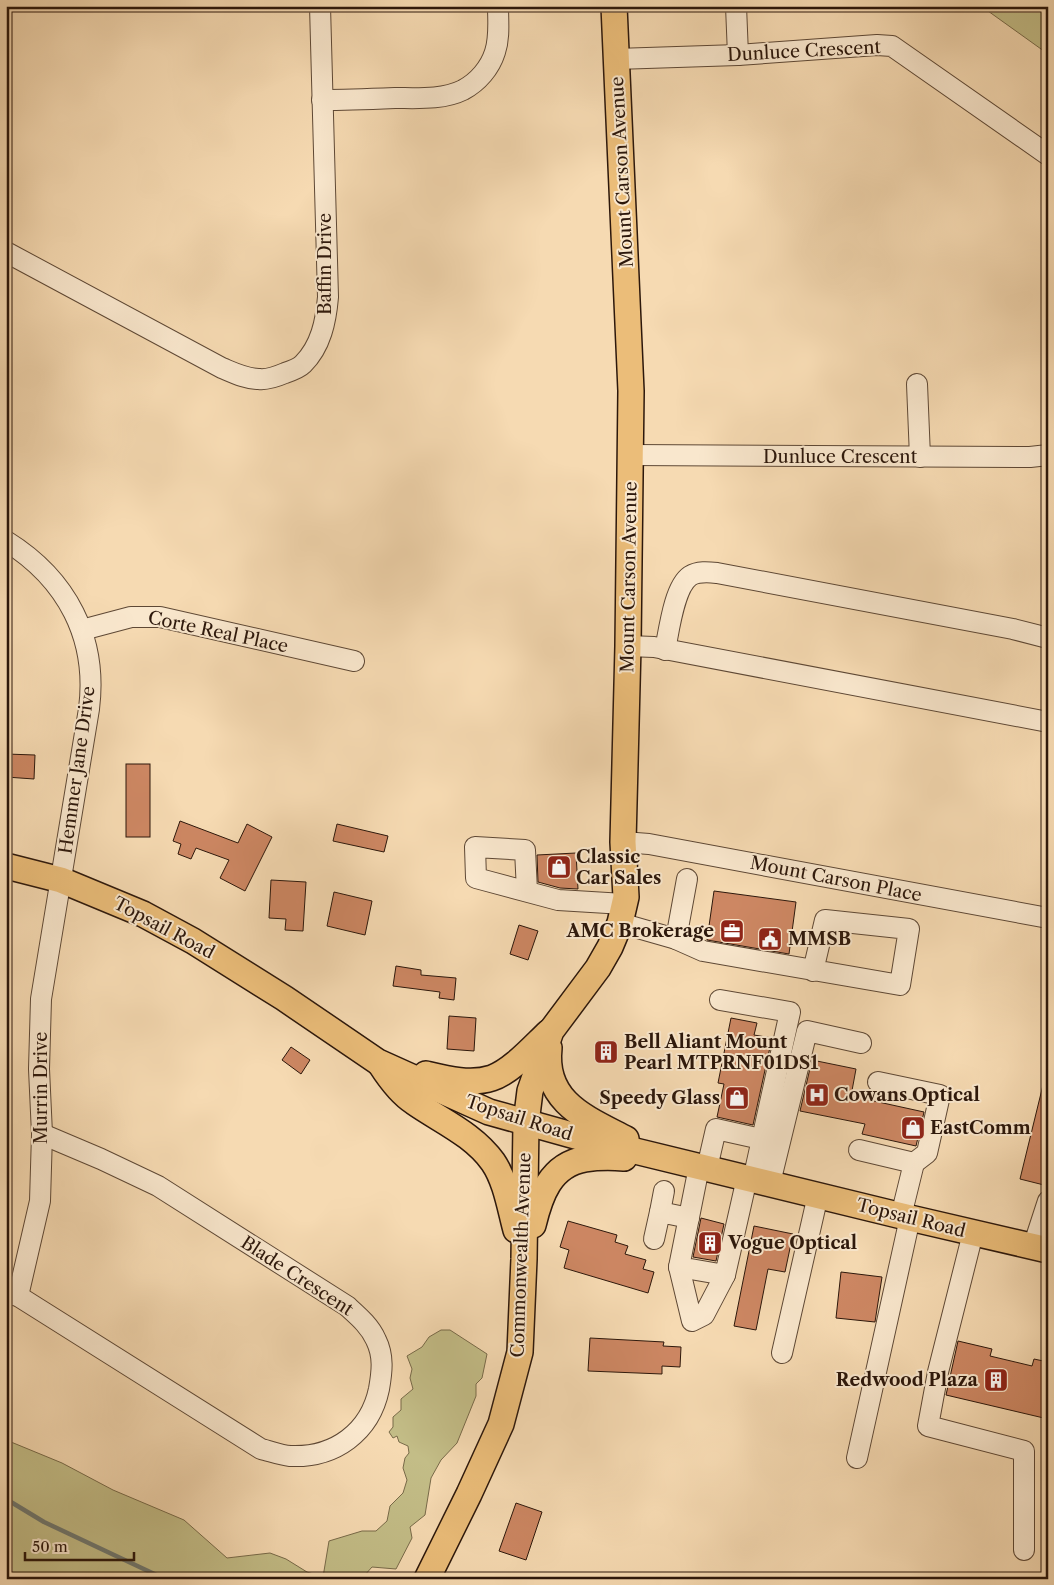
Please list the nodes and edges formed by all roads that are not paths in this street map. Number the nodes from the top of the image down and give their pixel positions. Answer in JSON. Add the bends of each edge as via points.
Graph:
{"nodes":[{"id":1,"x":320,"y":6,"type":"edge"},
{"id":2,"x":498,"y":6,"type":"edge"},
{"id":3,"x":614,"y":6,"type":"edge"},
{"id":4,"x":736,"y":6,"type":"edge"},
{"id":5,"x":738,"y":55,"type":"junction"},
{"id":6,"x":616,"y":60,"type":"junction"},
{"id":7,"x":322,"y":100,"type":"junction"},
{"id":8,"x":1048,"y":155,"type":"edge"},
{"id":9,"x":6,"y":252,"type":"edge"},
{"id":10,"x":918,"y":384,"type":"dead end"},
{"id":11,"x":632,"y":455,"type":"junction"},
{"id":12,"x":1048,"y":455,"type":"edge"},
{"id":13,"x":920,"y":457,"type":"junction"},
{"id":14,"x":6,"y":542,"type":"edge"},
{"id":15,"x":82,"y":630,"type":"junction"},
{"id":16,"x":1048,"y":638,"type":"edge"},
{"id":17,"x":628,"y":646,"type":"junction"},
{"id":18,"x":665,"y":650,"type":"junction"},
{"id":19,"x":354,"y":662,"type":"dead end"},
{"id":20,"x":1048,"y":722,"type":"edge"},
{"id":21,"x":623,"y":842,"type":"junction"},
{"id":22,"x":6,"y":866,"type":"edge"},
{"id":23,"x":61,"y":880,"type":"junction"},
{"id":24,"x":687,"y":880,"type":"dead end"},
{"id":25,"x":527,"y":891,"type":"dead end"},
{"id":26,"x":622,"y":913,"type":"junction"},
{"id":27,"x":1048,"y":918,"type":"edge"},
{"id":28,"x":676,"y":939,"type":"junction"},
{"id":29,"x":813,"y":970,"type":"junction"},
{"id":30,"x":720,"y":1000,"type":"dead end"},
{"id":31,"x":551,"y":1031,"type":"junction"},
{"id":32,"x":861,"y":1043,"type":"dead end"},
{"id":33,"x":378,"y":1062,"type":"junction"},
{"id":34,"x":878,"y":1082,"type":"dead end"},
{"id":35,"x":526,"y":1123,"type":"junction"},
{"id":36,"x":42,"y":1134,"type":"junction"},
{"id":37,"x":761,"y":1139,"type":"junction"},
{"id":38,"x":859,"y":1150,"type":"dead end"},
{"id":39,"x":664,"y":1158,"type":"junction"},
{"id":40,"x":914,"y":1163,"type":"junction"},
{"id":41,"x":703,"y":1167,"type":"junction"},
{"id":42,"x":757,"y":1180,"type":"junction"},
{"id":43,"x":664,"y":1191,"type":"dead end"},
{"id":44,"x":818,"y":1195,"type":"junction"},
{"id":45,"x":1048,"y":1202,"type":"edge"},
{"id":46,"x":660,"y":1212,"type":"junction"},
{"id":47,"x":906,"y":1217,"type":"junction"},
{"id":48,"x":690,"y":1218,"type":"junction"},
{"id":49,"x":973,"y":1233,"type":"junction"},
{"id":50,"x":654,"y":1239,"type":"dead end"},
{"id":51,"x":1040,"y":1248,"type":"edge"},
{"id":52,"x":524,"y":1259,"type":"junction"},
{"id":53,"x":679,"y":1267,"type":"junction"},
{"id":54,"x":725,"y":1275,"type":"junction"},
{"id":55,"x":12,"y":1295,"type":"edge"},
{"id":56,"x":782,"y":1353,"type":"dead end"},
{"id":57,"x":857,"y":1458,"type":"dead end"},
{"id":58,"x":1024,"y":1550,"type":"dead end"},
{"id":59,"x":427,"y":1579,"type":"edge"}],
"edges":[{"from":1,"to":7,"type":"street","name":"Baffin Drive"},
{"from":2,"to":7,"type":"street","via":[[495,52],[489,66],[463,90],[448,96]]},
{"from":3,"to":6,"type":"main road","name":"Mount Carson Avenue"},
{"from":4,"to":5,"type":"street"},
{"from":5,"to":6,"type":"street","name":"Dunluce Crescent"},
{"from":5,"to":8,"type":"street","name":"Dunluce Crescent","via":[[892,46]]},
{"from":6,"to":11,"type":"main road","name":"Mount Carson Avenue"},
{"from":7,"to":9,"type":"street","name":"Baffin Drive","via":[[327,317],[323,334],[302,366],[280,376],[260,380],[241,376]]},
{"from":10,"to":13,"type":"street"},
{"from":11,"to":13,"type":"street","name":"Dunluce Crescent"},
{"from":11,"to":17,"type":"main road","name":"Mount Carson Avenue"},
{"from":12,"to":13,"type":"street","name":"Dunluce Crescent","via":[[1030,458]]},
{"from":14,"to":15,"type":"street","name":"Hemmer Jane Drive","via":[[30,558],[53,580],[70,604]]},
{"from":15,"to":19,"type":"street","name":"Corte Real Place","via":[[131,617],[160,616]]},
{"from":15,"to":23,"type":"street","name":"Hemmer Jane Drive","via":[[90,668],[90,696]]},
{"from":16,"to":18,"type":"street","via":[[717,572],[702,572],[690,576],[683,583]]},
{"from":17,"to":18,"type":"street"},
{"from":17,"to":21,"type":"main road","name":"Mount Carson Avenue"},
{"from":18,"to":20,"type":"street"},
{"from":21,"to":26,"type":"main road","name":"Mount Carson Avenue","via":[[626,897]]},
{"from":21,"to":27,"type":"street","name":"Mount Carson Place","via":[[649,844]]},
{"from":22,"to":23,"type":"main road","name":"Topsail Road"},
{"from":23,"to":33,"type":"main road","name":"Topsail Road","via":[[143,914],[193,941]]},
{"from":23,"to":36,"type":"street","name":"Murrin Drive","via":[[41,999],[39,1069]]},
{"from":24,"to":28,"type":"street"},
{"from":25,"to":26,"type":"street"},
{"from":26,"to":28,"type":"street"},
{"from":26,"to":31,"type":"main road","name":"Mount Carson Avenue","via":[[610,947],[598,968]]},
{"from":28,"to":29,"type":"street","via":[[703,951]]},
{"from":29,"to":29,"type":"street","via":[[900,985],[909,929],[826,920]]},
{"from":30,"to":37,"type":"street","via":[[790,1012]]},
{"from":31,"to":33,"type":"main road","via":[[516,1063],[492,1078],[451,1080]]},
{"from":31,"to":35,"type":"main road","name":"Mount Carson Avenue","via":[[530,1091]]},
{"from":31,"to":39,"type":"main road","via":[[550,1077],[563,1100],[586,1118]]},
{"from":32,"to":42,"type":"street","via":[[807,1031]]},
{"from":33,"to":35,"type":"main road","name":"Topsail Road","via":[[472,1105]]},
{"from":33,"to":52,"type":"main road","via":[[412,1102],[460,1131],[492,1161],[500,1174]]},
{"from":34,"to":40,"type":"street","via":[[940,1095],[928,1153]]},
{"from":35,"to":39,"type":"main road","name":"Topsail Road"},
{"from":35,"to":52,"type":"main road","name":"Commonwealth Avenue"},
{"from":36,"to":55,"type":"street","name":"Murrin Drive","via":[[40,1201]]},
{"from":36,"to":55,"type":"street","name":"Blade Crescent","via":[[158,1186],[347,1306],[369,1327],[382,1356],[376,1400],[370,1416],[359,1429],[335,1448],[303,1456],[261,1449]]},
{"from":37,"to":41,"type":"street","via":[[716,1129]]},
{"from":37,"to":42,"type":"street"},
{"from":38,"to":40,"type":"street"},
{"from":39,"to":41,"type":"main road","name":"Topsail Road"},
{"from":39,"to":52,"type":"main road","via":[[594,1157],[569,1163],[543,1190]]},
{"from":40,"to":47,"type":"street"},
{"from":41,"to":42,"type":"main road","name":"Topsail Road"},
{"from":41,"to":48,"type":"street"},
{"from":42,"to":44,"type":"main road","name":"Topsail Road"},
{"from":42,"to":54,"type":"street"},
{"from":43,"to":46,"type":"street"},
{"from":44,"to":47,"type":"main road","name":"Topsail Road"},
{"from":44,"to":56,"type":"street"},
{"from":45,"to":51,"type":"street"},
{"from":46,"to":48,"type":"street"},
{"from":46,"to":50,"type":"street"},
{"from":47,"to":49,"type":"main road","name":"Topsail Road"},
{"from":47,"to":57,"type":"street"},
{"from":48,"to":53,"type":"street"},
{"from":49,"to":51,"type":"main road","name":"Topsail Road"},
{"from":49,"to":58,"type":"street","via":[[938,1372],[928,1426],[1024,1450]]},
{"from":52,"to":59,"type":"main road","name":"Commonwealth Avenue","via":[[520,1352],[501,1424]]},
{"from":53,"to":54,"type":"street"},
{"from":53,"to":54,"type":"street","via":[[692,1321],[704,1315]]}]}
